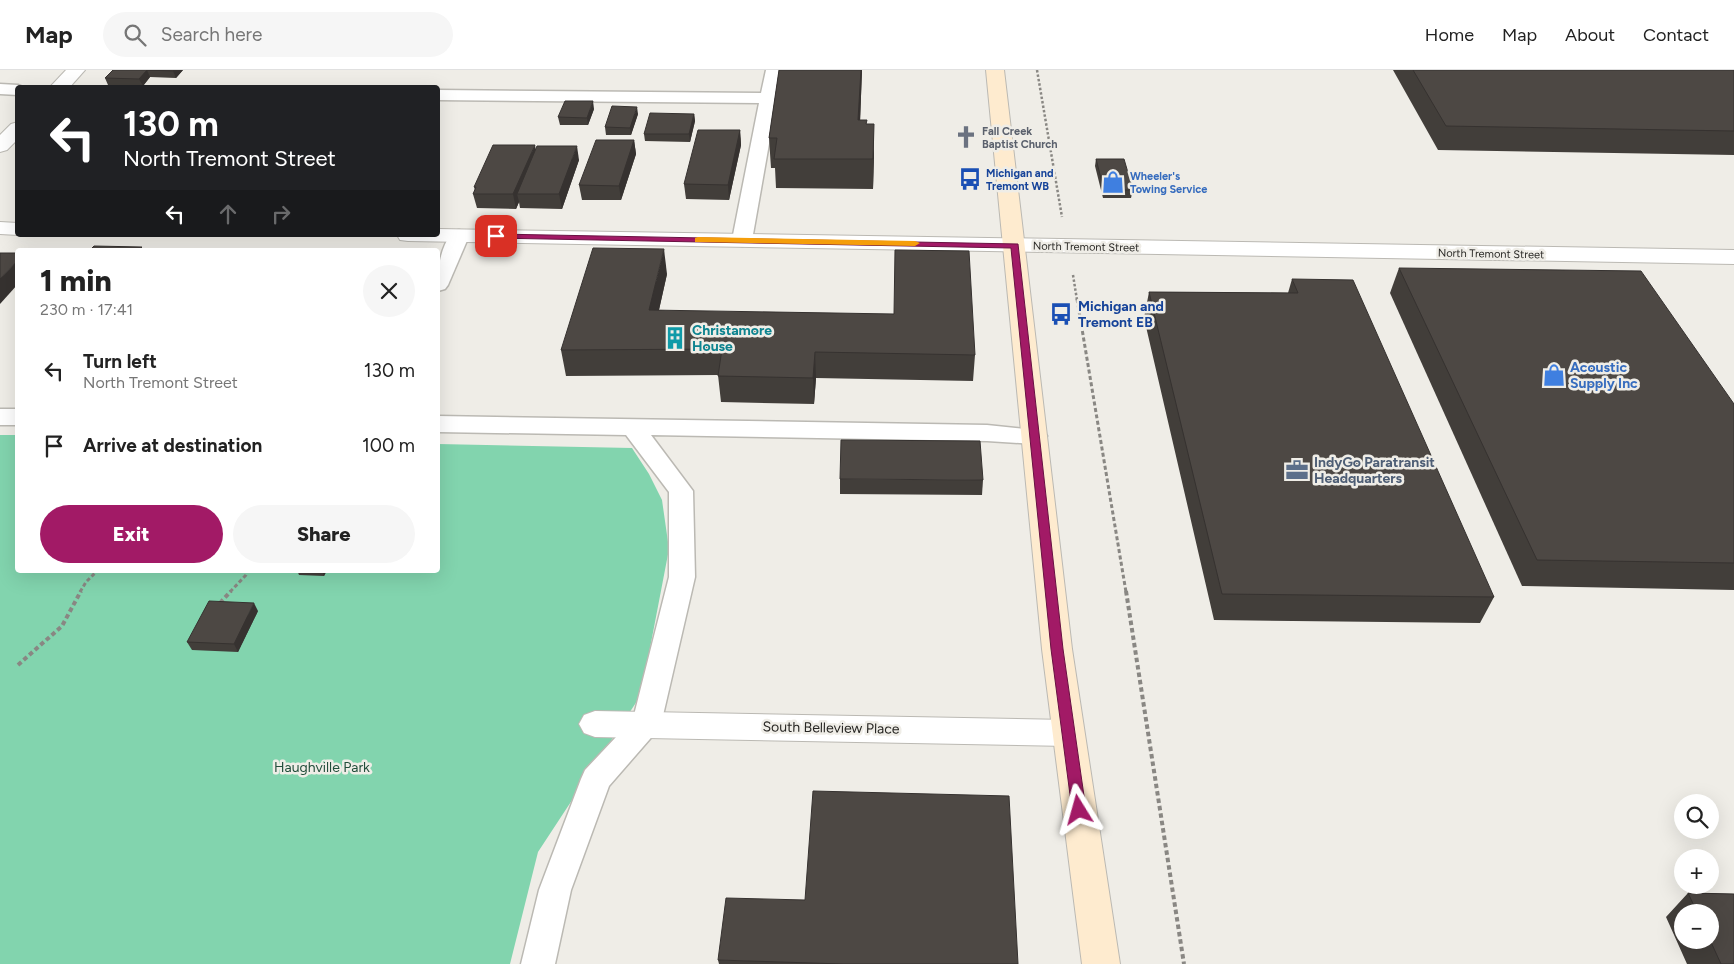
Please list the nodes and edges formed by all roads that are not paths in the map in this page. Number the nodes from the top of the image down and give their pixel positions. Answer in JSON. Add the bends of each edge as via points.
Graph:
{"nodes":[{"id":1,"x":76,"y":70,"type":"edge"},
{"id":2,"x":774,"y":70,"type":"edge"},
{"id":3,"x":996,"y":70,"type":"edge"},
{"id":4,"x":61,"y":85,"type":"edge"},
{"id":5,"x":0,"y":89,"type":"edge"},
{"id":6,"x":15,"y":90,"type":"edge"},
{"id":7,"x":440,"y":95,"type":"edge"},
{"id":8,"x":768,"y":98,"type":"junction"},
{"id":9,"x":15,"y":131,"type":"edge"},
{"id":10,"x":0,"y":146,"type":"edge"},
{"id":11,"x":0,"y":228,"type":"edge"},
{"id":12,"x":15,"y":228,"type":"edge"},
{"id":13,"x":440,"y":236,"type":"edge"},
{"id":14,"x":459,"y":236,"type":"junction"},
{"id":15,"x":742,"y":240,"type":"junction"},
{"id":16,"x":1015,"y":246,"type":"junction"},
{"id":17,"x":1734,"y":258,"type":"edge"},
{"id":18,"x":440,"y":280,"type":"edge"},
{"id":19,"x":0,"y":417,"type":"edge"},
{"id":20,"x":15,"y":417,"type":"edge"},
{"id":21,"x":440,"y":424,"type":"edge"},
{"id":22,"x":632,"y":428,"type":"junction"},
{"id":23,"x":1035,"y":436,"type":"junction"},
{"id":24,"x":594,"y":724,"type":"dead end"},
{"id":25,"x":646,"y":724,"type":"junction"},
{"id":26,"x":1068,"y":734,"type":"junction"},
{"id":27,"x":538,"y":964,"type":"edge"},
{"id":28,"x":1101,"y":964,"type":"edge"}],
"edges":[{"from":1,"to":4,"type":"street"},
{"from":2,"to":8,"type":"lane"},
{"from":3,"to":16,"type":"main road"},
{"from":5,"to":6,"type":"lane"},
{"from":7,"to":8,"type":"lane"},
{"from":8,"to":15,"type":"lane"},
{"from":9,"to":10,"type":"street"},
{"from":11,"to":12,"type":"street"},
{"from":13,"to":14,"type":"street","name":"North Tremont Street"},
{"from":14,"to":15,"type":"street","name":"North Tremont Street"},
{"from":14,"to":18,"type":"lane"},
{"from":15,"to":16,"type":"street","name":"North Tremont Street"},
{"from":16,"to":17,"type":"street","name":"North Tremont Street"},
{"from":16,"to":23,"type":"main road"},
{"from":19,"to":20,"type":"lane"},
{"from":21,"to":22,"type":"lane"},
{"from":22,"to":23,"type":"lane"},
{"from":22,"to":25,"type":"lane","via":[[680,491],[682,577]]},
{"from":23,"to":26,"type":"main road"},
{"from":24,"to":25,"type":"street","name":"South Belleview Place"},
{"from":25,"to":26,"type":"street","name":"South Belleview Place"},
{"from":25,"to":27,"type":"lane","via":[[596,779],[555,890]]},
{"from":26,"to":28,"type":"main road"}]}
